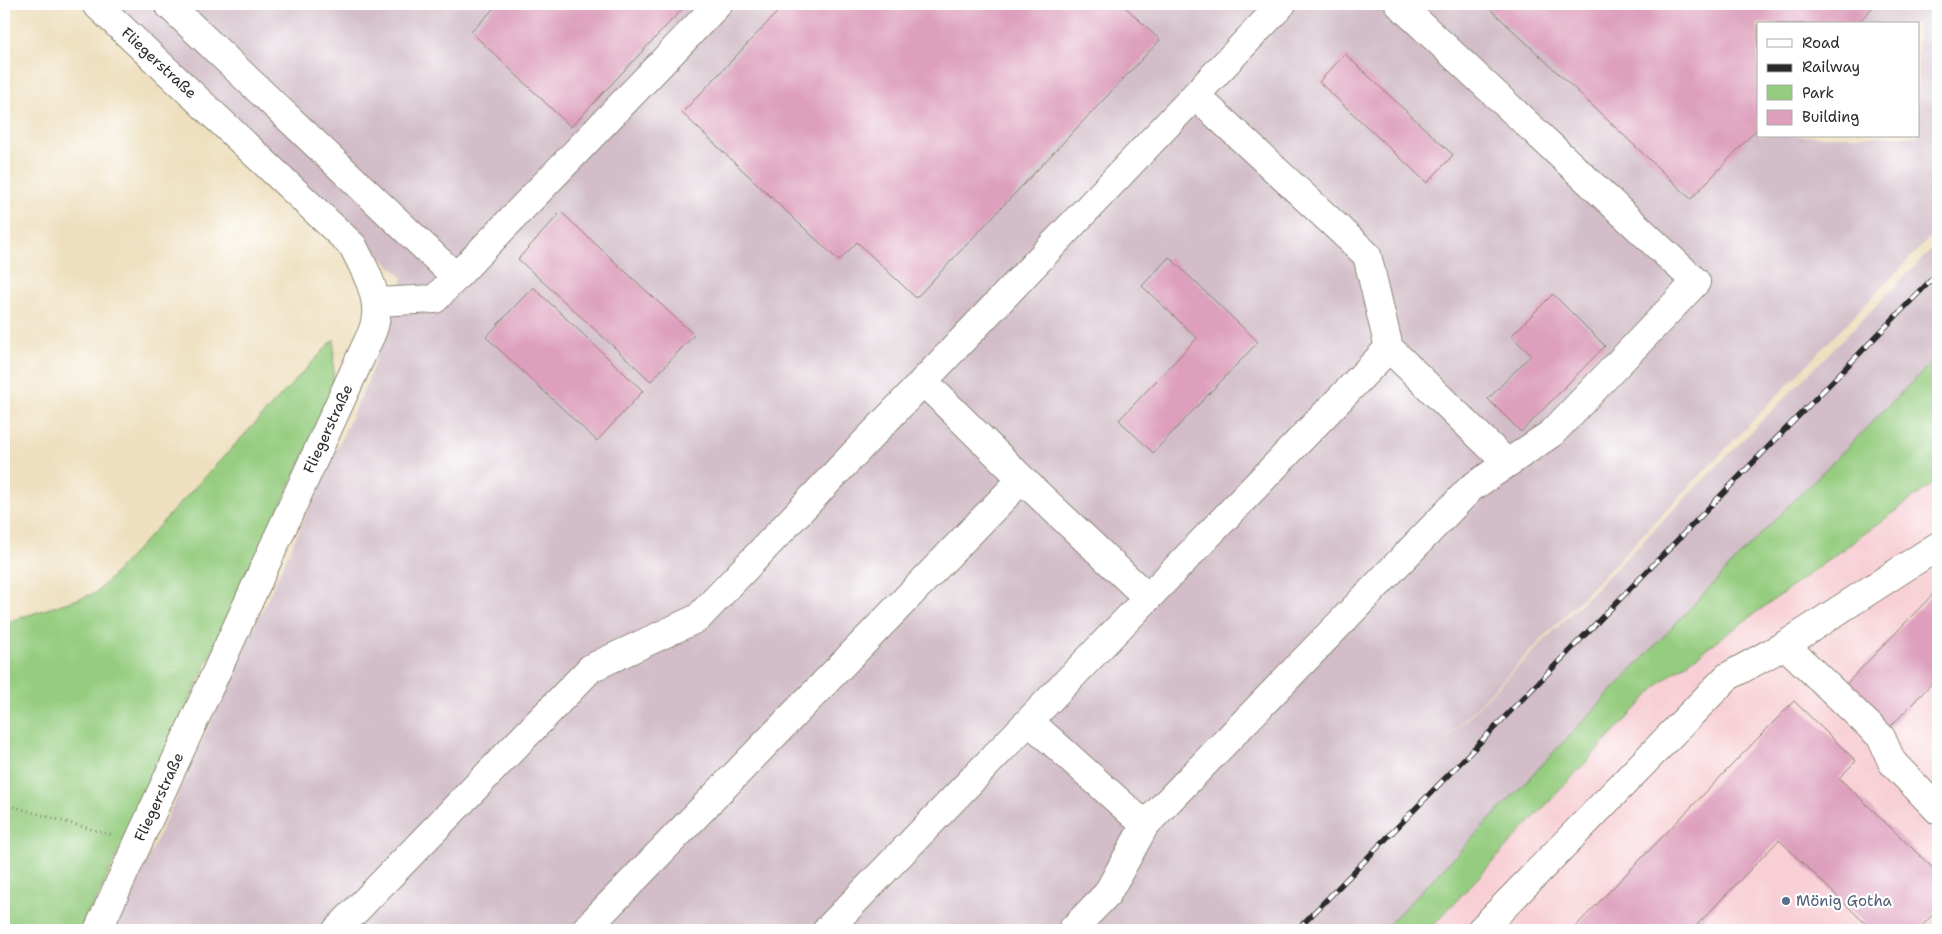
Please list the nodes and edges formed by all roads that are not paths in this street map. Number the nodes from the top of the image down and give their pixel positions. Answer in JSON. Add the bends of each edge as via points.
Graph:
{"nodes":[{"id":1,"x":96,"y":4,"type":"edge"},
{"id":2,"x":168,"y":4,"type":"edge"},
{"id":3,"x":718,"y":4,"type":"edge"},
{"id":4,"x":1282,"y":4,"type":"edge"},
{"id":5,"x":1399,"y":4,"type":"edge"},
{"id":6,"x":1195,"y":95,"type":"junction"},
{"id":7,"x":456,"y":276,"type":"junction"},
{"id":8,"x":376,"y":302,"type":"junction"},
{"id":9,"x":1389,"y":348,"type":"junction"},
{"id":10,"x":923,"y":381,"type":"junction"},
{"id":11,"x":1507,"y":463,"type":"junction"},
{"id":12,"x":1022,"y":479,"type":"junction"},
{"id":13,"x":1938,"y":546,"type":"edge"},
{"id":14,"x":1148,"y":598,"type":"junction"},
{"id":15,"x":1785,"y":645,"type":"junction"},
{"id":16,"x":1029,"y":721,"type":"junction"},
{"id":17,"x":1938,"y":810,"type":"edge"},
{"id":18,"x":1145,"y":825,"type":"junction"},
{"id":19,"x":98,"y":930,"type":"edge"},
{"id":20,"x":337,"y":930,"type":"edge"},
{"id":21,"x":585,"y":930,"type":"edge"},
{"id":22,"x":826,"y":930,"type":"edge"},
{"id":23,"x":1072,"y":930,"type":"edge"},
{"id":24,"x":1481,"y":930,"type":"edge"}],
"edges":[{"from":1,"to":8,"type":"street","name":"Fliegerstraße","via":[[353,246]]},
{"from":2,"to":7,"type":"street"},
{"from":3,"to":7,"type":"street"},
{"from":4,"to":6,"type":"street"},
{"from":5,"to":11,"type":"street","via":[[1696,282],[1552,432]]},
{"from":6,"to":9,"type":"street","via":[[1367,255]]},
{"from":6,"to":10,"type":"street"},
{"from":7,"to":8,"type":"street","via":[[435,299]]},
{"from":8,"to":19,"type":"street","name":"Fliegerstraße","via":[[376,321],[368,342]]},
{"from":9,"to":11,"type":"street"},
{"from":9,"to":14,"type":"street"},
{"from":10,"to":12,"type":"street"},
{"from":10,"to":20,"type":"street","via":[[698,618],[591,668]]},
{"from":11,"to":18,"type":"street","via":[[1472,488]]},
{"from":12,"to":14,"type":"street"},
{"from":12,"to":21,"type":"street"},
{"from":13,"to":15,"type":"street"},
{"from":14,"to":16,"type":"street"},
{"from":15,"to":17,"type":"street","via":[[1881,737],[1892,762]]},
{"from":15,"to":24,"type":"street","via":[[1727,677]]},
{"from":16,"to":18,"type":"street"},
{"from":16,"to":22,"type":"street"},
{"from":18,"to":23,"type":"street","via":[[1106,894]]}]}
